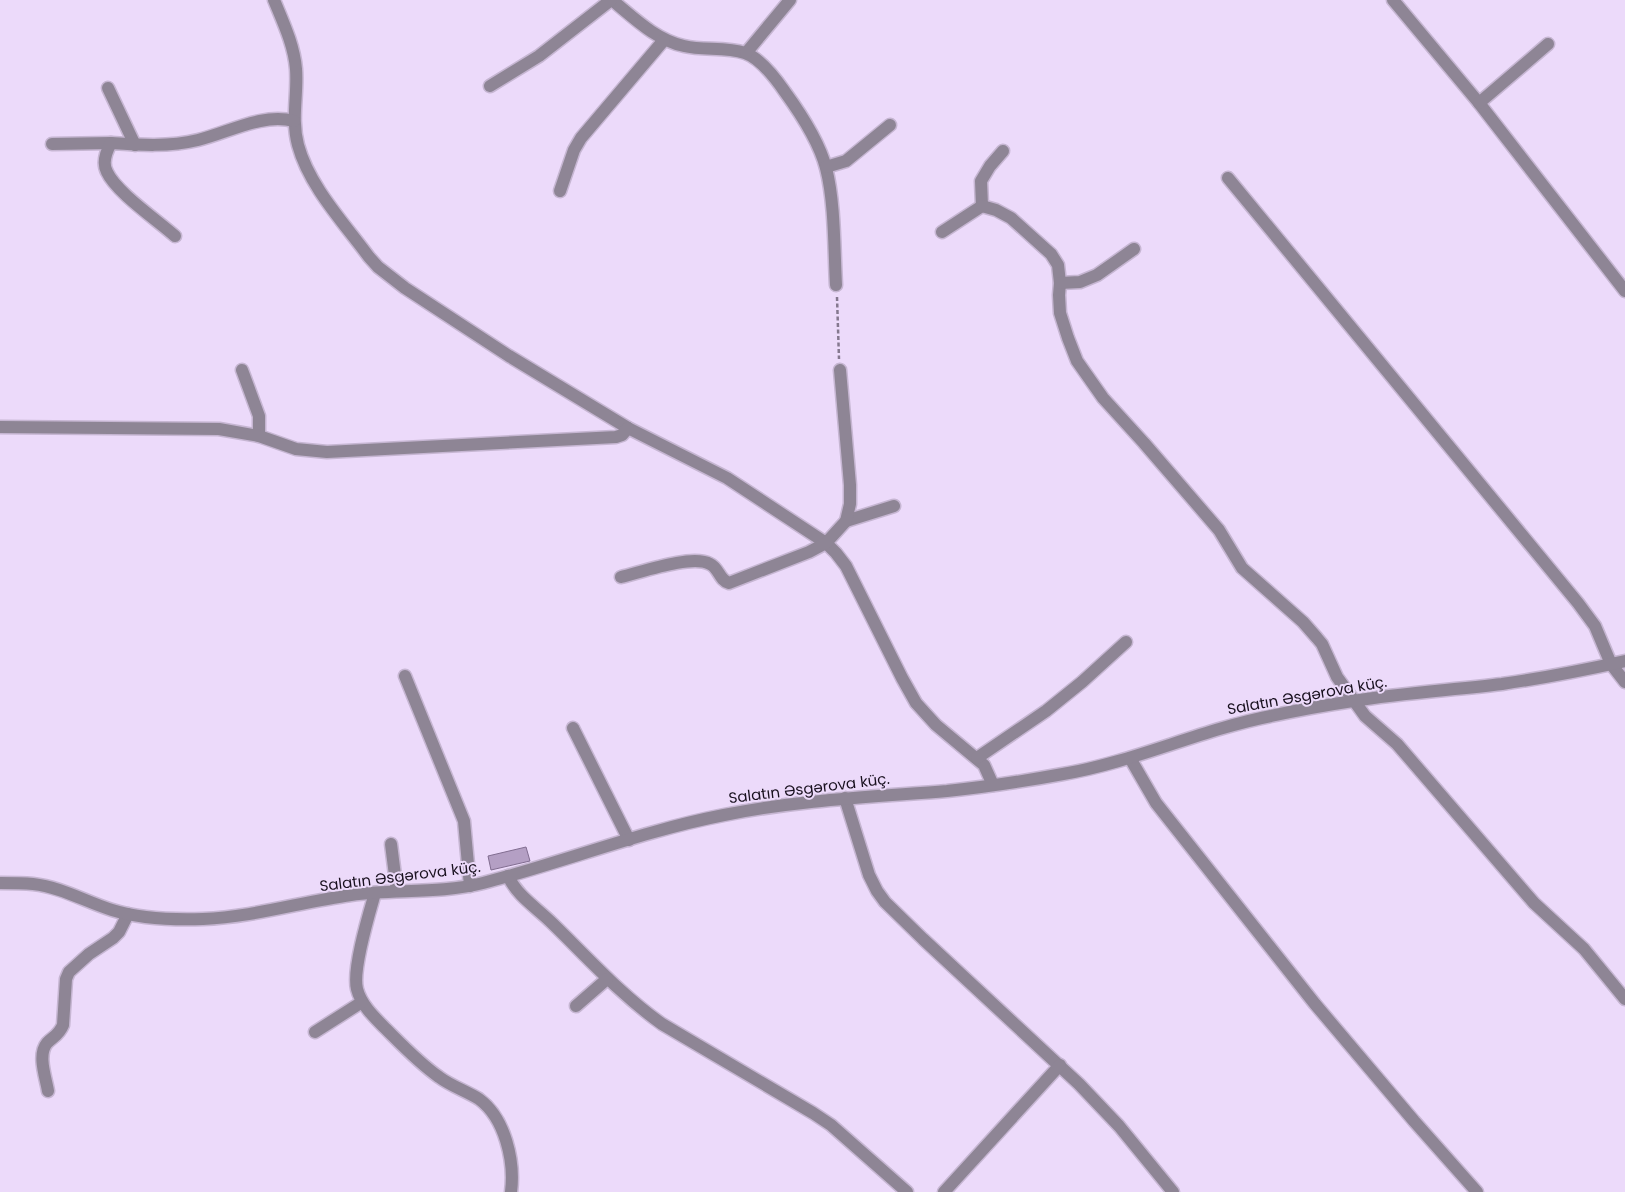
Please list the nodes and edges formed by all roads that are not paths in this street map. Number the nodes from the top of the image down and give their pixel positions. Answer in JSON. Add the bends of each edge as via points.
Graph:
{"nodes":[{"id":1,"x":274,"y":0,"type":"edge"},
{"id":2,"x":611,"y":0,"type":"edge"},
{"id":3,"x":790,"y":0,"type":"edge"},
{"id":4,"x":1392,"y":0,"type":"edge"},
{"id":5,"x":664,"y":40,"type":"junction"},
{"id":6,"x":1548,"y":44,"type":"dead end"},
{"id":7,"x":746,"y":53,"type":"junction"},
{"id":8,"x":490,"y":86,"type":"dead end"},
{"id":9,"x":108,"y":88,"type":"dead end"},
{"id":10,"x":1479,"y":103,"type":"junction"},
{"id":11,"x":294,"y":121,"type":"junction"},
{"id":12,"x":890,"y":126,"type":"dead end"},
{"id":13,"x":111,"y":143,"type":"junction"},
{"id":14,"x":52,"y":144,"type":"dead end"},
{"id":15,"x":135,"y":145,"type":"junction"},
{"id":16,"x":1004,"y":151,"type":"dead end"},
{"id":17,"x":826,"y":167,"type":"junction"},
{"id":18,"x":1228,"y":178,"type":"dead end"},
{"id":19,"x":560,"y":191,"type":"dead end"},
{"id":20,"x":982,"y":206,"type":"junction"},
{"id":21,"x":942,"y":232,"type":"dead end"},
{"id":22,"x":175,"y":236,"type":"dead end"},
{"id":23,"x":1134,"y":248,"type":"dead end"},
{"id":24,"x":1060,"y":284,"type":"junction"},
{"id":25,"x":836,"y":285,"type":"road end"},
{"id":26,"x":1625,"y":291,"type":"edge"},
{"id":27,"x":242,"y":370,"type":"dead end"},
{"id":28,"x":840,"y":370,"type":"road end"},
{"id":29,"x":0,"y":427,"type":"edge"},
{"id":30,"x":628,"y":428,"type":"junction"},
{"id":31,"x":259,"y":436,"type":"junction"},
{"id":32,"x":894,"y":506,"type":"dead end"},
{"id":33,"x":846,"y":521,"type":"junction"},
{"id":34,"x":826,"y":543,"type":"junction"},
{"id":35,"x":621,"y":577,"type":"dead end"},
{"id":36,"x":1126,"y":642,"type":"dead end"},
{"id":37,"x":1625,"y":661,"type":"edge"},
{"id":38,"x":1611,"y":664,"type":"junction"},
{"id":39,"x":405,"y":676,"type":"dead end"},
{"id":40,"x":1625,"y":682,"type":"edge"},
{"id":41,"x":1353,"y":700,"type":"junction"},
{"id":42,"x":573,"y":728,"type":"dead end"},
{"id":43,"x":977,"y":758,"type":"junction"},
{"id":44,"x":1130,"y":758,"type":"junction"},
{"id":45,"x":993,"y":785,"type":"junction"},
{"id":46,"x":845,"y":798,"type":"junction"},
{"id":47,"x":629,"y":840,"type":"junction"},
{"id":48,"x":391,"y":844,"type":"dead end"},
{"id":49,"x":508,"y":876,"type":"junction"},
{"id":50,"x":0,"y":883,"type":"edge"},
{"id":51,"x":470,"y":886,"type":"junction"},
{"id":52,"x":397,"y":891,"type":"junction"},
{"id":53,"x":375,"y":893,"type":"junction"},
{"id":54,"x":128,"y":914,"type":"junction"},
{"id":55,"x":606,"y":979,"type":"junction"},
{"id":56,"x":1625,"y":999,"type":"edge"},
{"id":57,"x":362,"y":1002,"type":"junction"},
{"id":58,"x":576,"y":1006,"type":"dead end"},
{"id":59,"x":316,"y":1032,"type":"dead end"},
{"id":60,"x":1060,"y":1065,"type":"junction"},
{"id":61,"x":48,"y":1091,"type":"dead end"},
{"id":62,"x":511,"y":1192,"type":"edge"},
{"id":63,"x":907,"y":1192,"type":"edge"},
{"id":64,"x":944,"y":1192,"type":"edge"},
{"id":65,"x":1173,"y":1192,"type":"edge"},
{"id":66,"x":1477,"y":1192,"type":"edge"}],
"edges":[{"from":1,"to":11,"type":"street","via":[[295,57]]},
{"from":2,"to":5,"type":"street"},
{"from":2,"to":8,"type":"street","via":[[539,56]]},
{"from":3,"to":7,"type":"street"},
{"from":4,"to":10,"type":"street"},
{"from":5,"to":7,"type":"street","via":[[686,47],[722,48]]},
{"from":5,"to":19,"type":"street","via":[[581,138]]},
{"from":6,"to":10,"type":"street"},
{"from":7,"to":17,"type":"street","via":[[771,73],[794,104]]},
{"from":9,"to":15,"type":"street"},
{"from":10,"to":26,"type":"street"},
{"from":11,"to":15,"type":"street","via":[[267,119],[175,145]]},
{"from":11,"to":30,"type":"street","via":[[306,168],[378,267],[476,336]]},
{"from":12,"to":17,"type":"street","via":[[846,161]]},
{"from":13,"to":14,"type":"street"},
{"from":13,"to":15,"type":"street"},
{"from":13,"to":22,"type":"street","via":[[105,155],[106,171],[118,188]]},
{"from":16,"to":20,"type":"street","via":[[981,181]]},
{"from":17,"to":25,"type":"street"},
{"from":18,"to":38,"type":"street","via":[[1578,603],[1595,626]]},
{"from":20,"to":21,"type":"street"},
{"from":20,"to":24,"type":"street","via":[[1010,218],[1051,254],[1058,265]]},
{"from":23,"to":24,"type":"street","via":[[1097,275],[1080,282]]},
{"from":24,"to":41,"type":"street","via":[[1060,313],[1077,361],[1103,398],[1219,530],[1242,568],[1303,622],[1322,644],[1337,677]]},
{"from":27,"to":31,"type":"street","via":[[259,416]]},
{"from":28,"to":33,"type":"street","via":[[850,485]]},
{"from":29,"to":31,"type":"street","via":[[219,429]]},
{"from":30,"to":31,"type":"street","via":[[616,437],[327,452],[296,449]]},
{"from":30,"to":34,"type":"street","via":[[721,474]]},
{"from":32,"to":33,"type":"street"},
{"from":33,"to":34,"type":"street"},
{"from":34,"to":35,"type":"street","via":[[728,583],[711,564],[697,559]]},
{"from":34,"to":43,"type":"street","via":[[846,566],[916,703],[936,725]]},
{"from":36,"to":43,"type":"street","via":[[1046,711]]},
{"from":37,"to":38,"type":"street","name":"Salatın Əsgərova küç."},
{"from":38,"to":40,"type":"street"},
{"from":38,"to":41,"type":"street","name":"Salatın Əsgərova küç.","via":[[1498,684]]},
{"from":39,"to":51,"type":"street","via":[[464,821]]},
{"from":41,"to":44,"type":"street","name":"Salatın Əsgərova küç.","via":[[1239,723]]},
{"from":41,"to":56,"type":"street","via":[[1397,744],[1534,903],[1589,955]]},
{"from":42,"to":47,"type":"street"},
{"from":43,"to":45,"type":"street","via":[[990,775]]},
{"from":44,"to":45,"type":"street","name":"Salatın Əsgərova küç.","via":[[1073,772]]},
{"from":44,"to":66,"type":"street","via":[[1156,803],[1315,1004]]},
{"from":45,"to":46,"type":"street","name":"Salatın Əsgərova küç."},
{"from":46,"to":47,"type":"street","name":"Salatın Əsgərova küç.","via":[[722,815]]},
{"from":46,"to":60,"type":"street","via":[[869,875],[885,902]]},
{"from":47,"to":49,"type":"street","name":"Salatın Əsgərova küç."},
{"from":48,"to":52,"type":"street"},
{"from":49,"to":51,"type":"street","name":"Salatın Əsgərova küç."},
{"from":49,"to":55,"type":"street","via":[[520,896],[550,921]]},
{"from":50,"to":54,"type":"street","name":"Salatın Əsgərova küç.","via":[[48,887]]},
{"from":51,"to":52,"type":"street","name":"Salatın Əsgərova küç."},
{"from":52,"to":53,"type":"street","name":"Salatın Əsgərova küç."},
{"from":53,"to":54,"type":"street","name":"Salatın Əsgərova küç.","via":[[228,918],[163,919]]},
{"from":53,"to":57,"type":"street","via":[[357,972],[357,989]]},
{"from":54,"to":61,"type":"street","via":[[119,932],[74,967],[66,979],[63,1025],[43,1050]]},
{"from":55,"to":58,"type":"street"},
{"from":55,"to":63,"type":"street","via":[[662,1024],[831,1125]]},
{"from":57,"to":59,"type":"street"},
{"from":57,"to":62,"type":"street","via":[[417,1060],[440,1078],[478,1099],[496,1116],[510,1164]]},
{"from":60,"to":64,"type":"street"},
{"from":60,"to":65,"type":"street","via":[[1119,1126]]}]}
